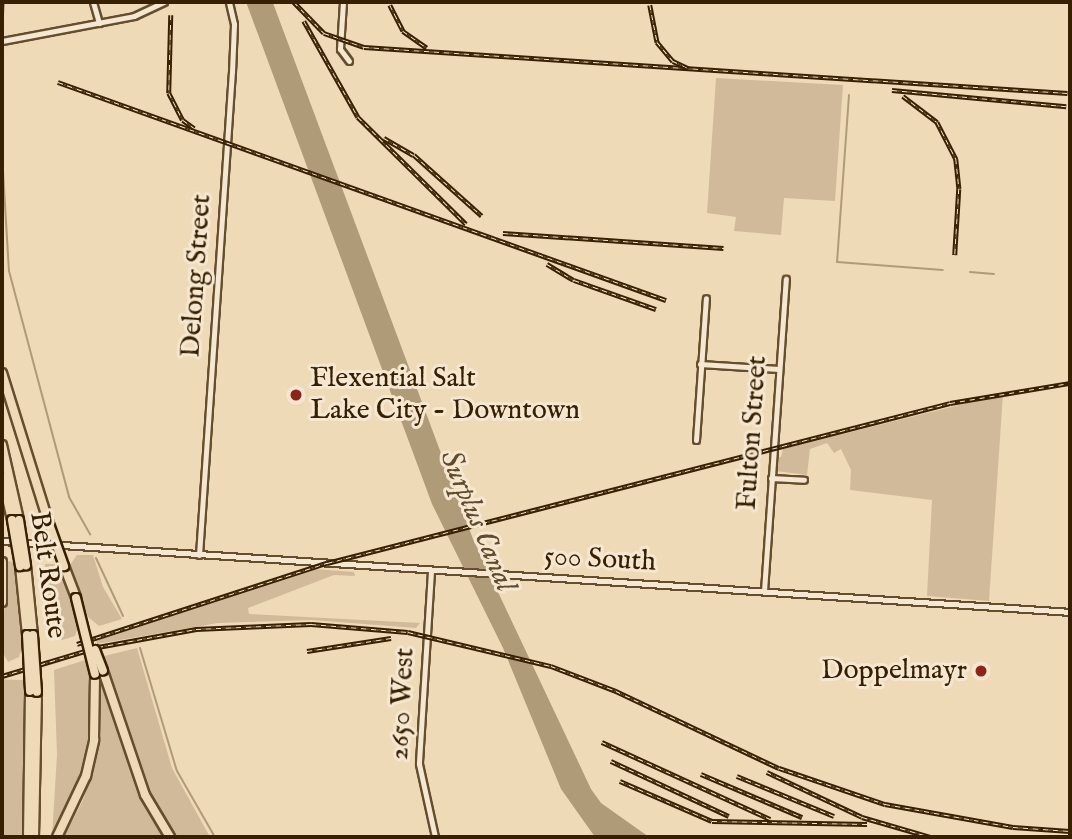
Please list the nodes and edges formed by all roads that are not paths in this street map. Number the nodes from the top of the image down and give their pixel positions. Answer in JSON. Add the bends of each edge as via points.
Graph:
{"nodes":[{"id":1,"x":93,"y":2,"type":"edge"},
{"id":2,"x":164,"y":2,"type":"edge"},
{"id":3,"x":229,"y":2,"type":"edge"},
{"id":4,"x":343,"y":2,"type":"edge"},
{"id":5,"x":99,"y":23,"type":"junction"},
{"id":6,"x":2,"y":41,"type":"edge"},
{"id":7,"x":349,"y":61,"type":"dead end"},
{"id":8,"x":786,"y":279,"type":"dead end"},
{"id":9,"x":706,"y":298,"type":"dead end"},
{"id":10,"x":700,"y":364,"type":"junction"},
{"id":11,"x":779,"y":369,"type":"junction"},
{"id":12,"x":2,"y":373,"type":"edge"},
{"id":13,"x":696,"y":440,"type":"dead end"},
{"id":14,"x":2,"y":445,"type":"edge"},
{"id":15,"x":2,"y":476,"type":"edge"},
{"id":16,"x":771,"y":478,"type":"junction"},
{"id":17,"x":804,"y":480,"type":"dead end"},
{"id":18,"x":15,"y":520,"type":"junction"},
{"id":19,"x":2,"y":541,"type":"edge"},
{"id":20,"x":199,"y":555,"type":"junction"},
{"id":21,"x":2,"y":562,"type":"edge"},
{"id":22,"x":431,"y":571,"type":"junction"},
{"id":23,"x":764,"y":591,"type":"junction"},
{"id":24,"x":2,"y":602,"type":"edge"},
{"id":25,"x":1070,"y":612,"type":"edge"},
{"id":26,"x":99,"y":672,"type":"junction"},
{"id":27,"x":33,"y":830,"type":"edge"},
{"id":28,"x":28,"y":837,"type":"edge"},
{"id":29,"x":57,"y":837,"type":"edge"},
{"id":30,"x":170,"y":837,"type":"edge"},
{"id":31,"x":435,"y":837,"type":"edge"}],
"edges":[{"from":1,"to":5,"type":"street"},
{"from":2,"to":5,"type":"street","via":[[134,16]]},
{"from":3,"to":20,"type":"street","name":"Delong Street","via":[[234,24],[232,72]]},
{"from":4,"to":7,"type":"street","via":[[340,49]]},
{"from":5,"to":6,"type":"street"},
{"from":8,"to":11,"type":"street","name":"Fulton Street"},
{"from":9,"to":10,"type":"street"},
{"from":10,"to":11,"type":"street"},
{"from":10,"to":13,"type":"street"},
{"from":11,"to":16,"type":"street","name":"Fulton Street"},
{"from":12,"to":26,"type":"highway","bridge":true},
{"from":14,"to":18,"type":"highway","name":"Belt Route"},
{"from":15,"to":18,"type":"highway","name":"Belt Route"},
{"from":16,"to":17,"type":"street"},
{"from":16,"to":23,"type":"street","name":"Fulton Street"},
{"from":18,"to":27,"type":"highway","name":"Belt Route","bridge":true,"via":[[34,692]]},
{"from":19,"to":20,"type":"street","name":"500 South"},
{"from":20,"to":22,"type":"street","name":"500 South"},
{"from":21,"to":24,"type":"highway"},
{"from":22,"to":23,"type":"street","name":"500 South"},
{"from":22,"to":31,"type":"street","name":"2650 West","via":[[419,764]]},
{"from":23,"to":25,"type":"street","name":"500 South"},
{"from":26,"to":29,"type":"highway","via":[[86,776]]},
{"from":26,"to":30,"type":"highway","via":[[145,795]]},
{"from":27,"to":28,"type":"highway","name":"Belt Route"}]}
